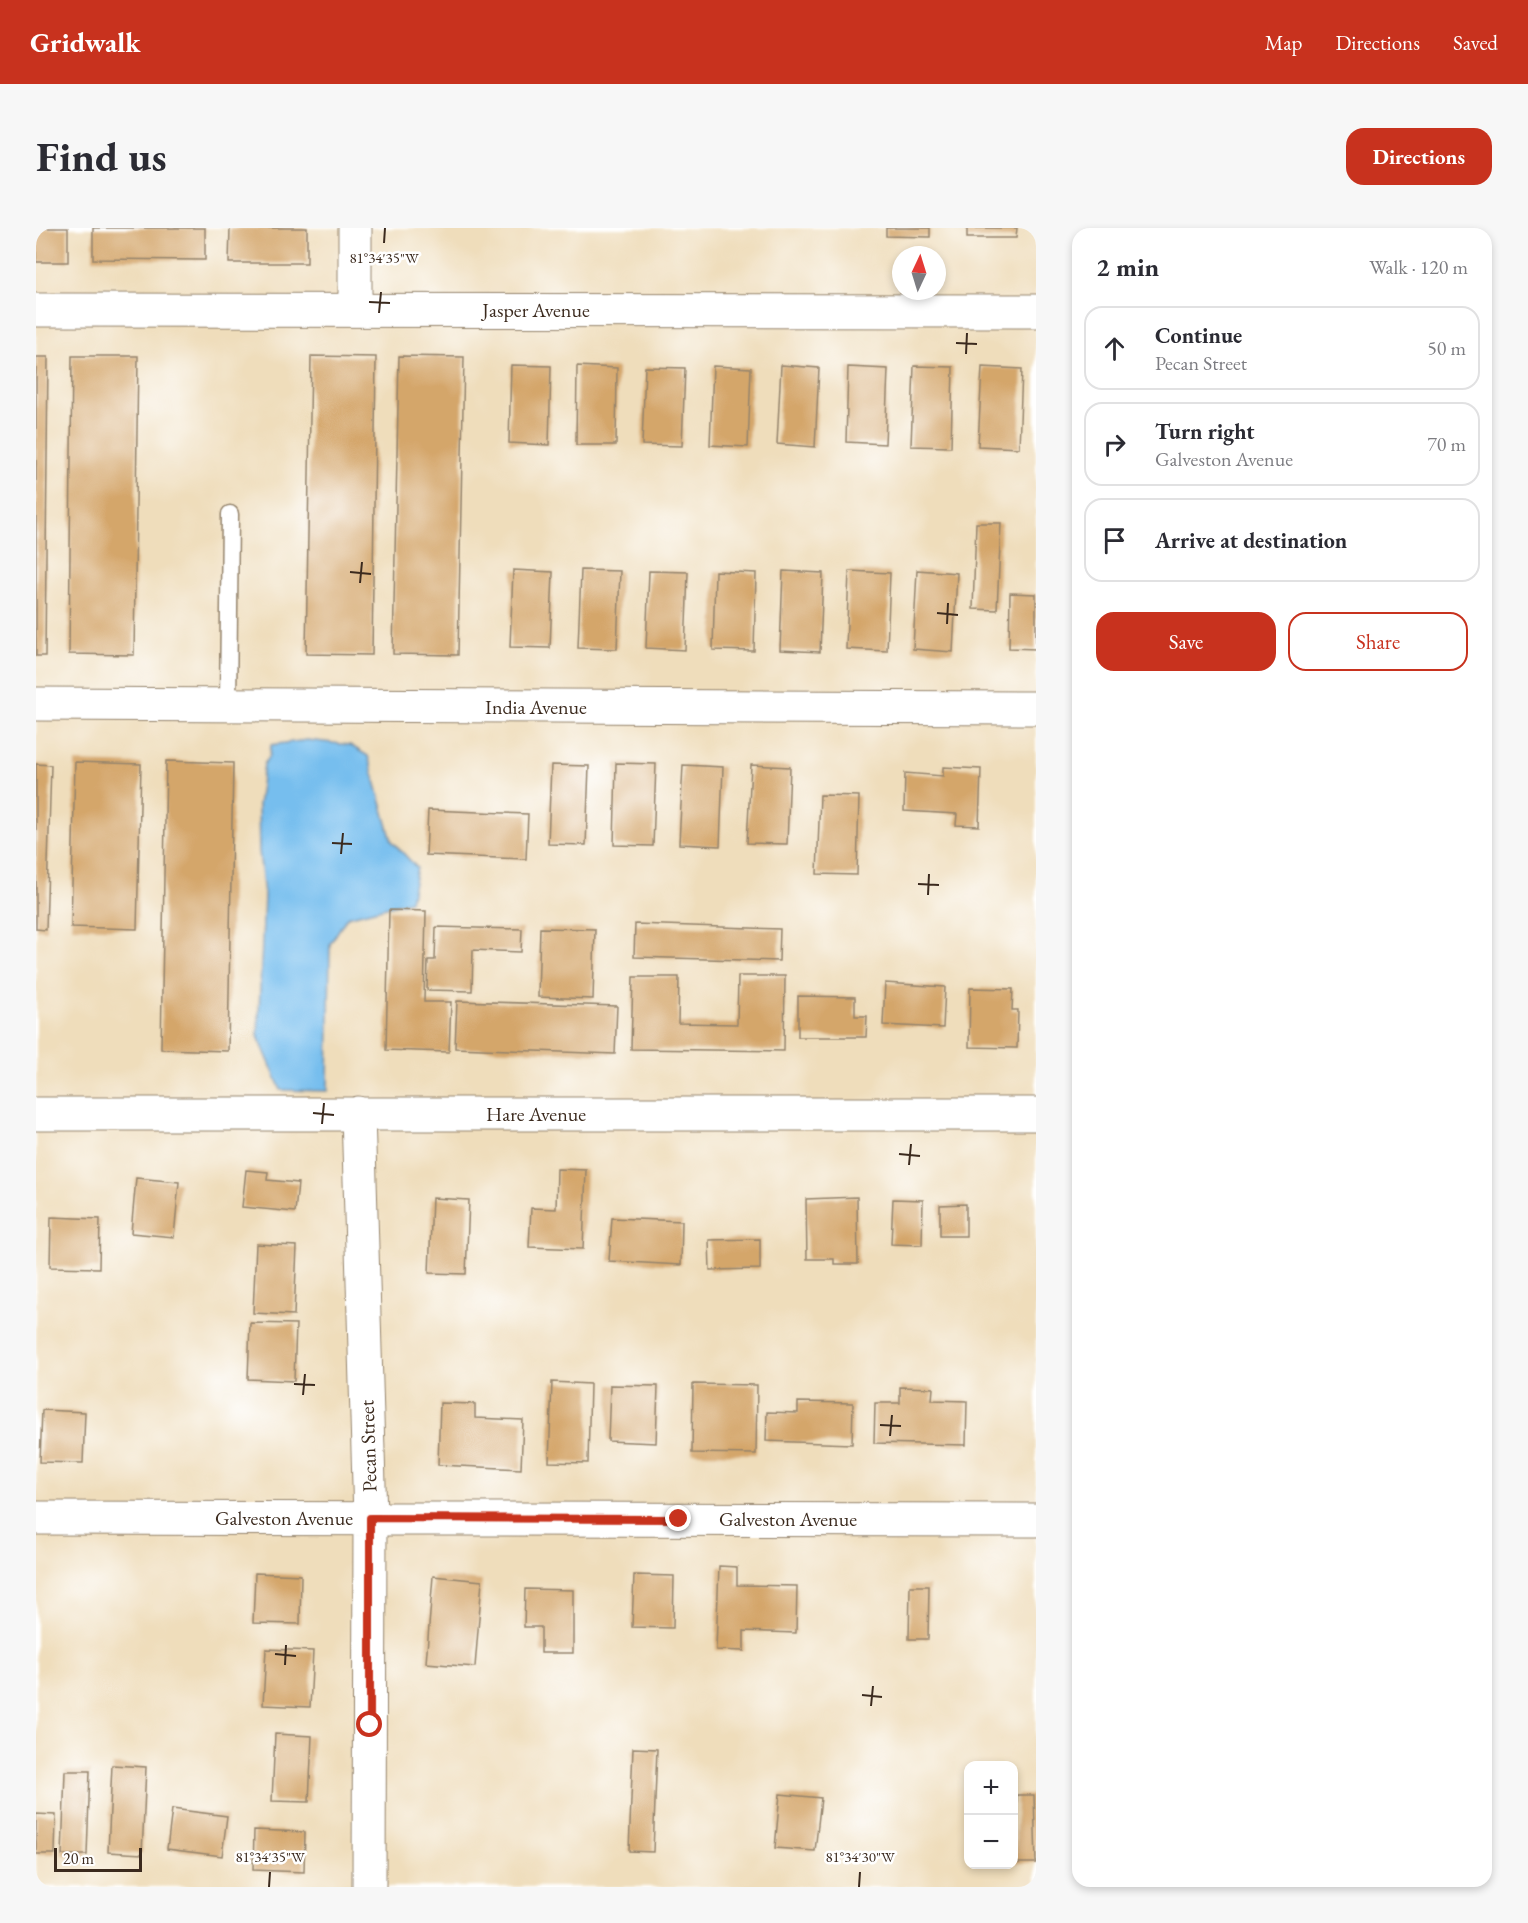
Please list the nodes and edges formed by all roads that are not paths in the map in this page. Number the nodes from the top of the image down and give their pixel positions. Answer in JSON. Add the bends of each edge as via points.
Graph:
{"nodes":[{"id":1,"x":355,"y":228,"type":"edge"},
{"id":2,"x":36,"y":310,"type":"edge"},
{"id":3,"x":355,"y":310,"type":"junction"},
{"id":4,"x":1036,"y":311,"type":"edge"},
{"id":5,"x":230,"y":514,"type":"dead end"},
{"id":6,"x":36,"y":704,"type":"edge"},
{"id":7,"x":228,"y":706,"type":"junction"},
{"id":8,"x":1036,"y":708,"type":"edge"},
{"id":9,"x":358,"y":1113,"type":"junction"},
{"id":10,"x":36,"y":1114,"type":"edge"},
{"id":11,"x":1036,"y":1114,"type":"edge"},
{"id":12,"x":36,"y":1518,"type":"edge"},
{"id":13,"x":370,"y":1518,"type":"junction"},
{"id":14,"x":1036,"y":1520,"type":"edge"},
{"id":15,"x":369,"y":1887,"type":"edge"}],
"edges":[{"from":1,"to":3,"type":"street"},
{"from":2,"to":3,"type":"street","name":"Jasper Avenue"},
{"from":3,"to":4,"type":"street","name":"Jasper Avenue"},
{"from":5,"to":7,"type":"lane"},
{"from":6,"to":7,"type":"street","name":"India Avenue"},
{"from":7,"to":8,"type":"street","name":"India Avenue"},
{"from":9,"to":10,"type":"street","name":"Hare Avenue"},
{"from":9,"to":11,"type":"street","name":"Hare Avenue"},
{"from":9,"to":13,"type":"street","name":"Pecan Street"},
{"from":12,"to":13,"type":"street","name":"Galveston Avenue"},
{"from":13,"to":14,"type":"street","name":"Galveston Avenue"},
{"from":13,"to":15,"type":"street","name":"Pecan Street"}]}
